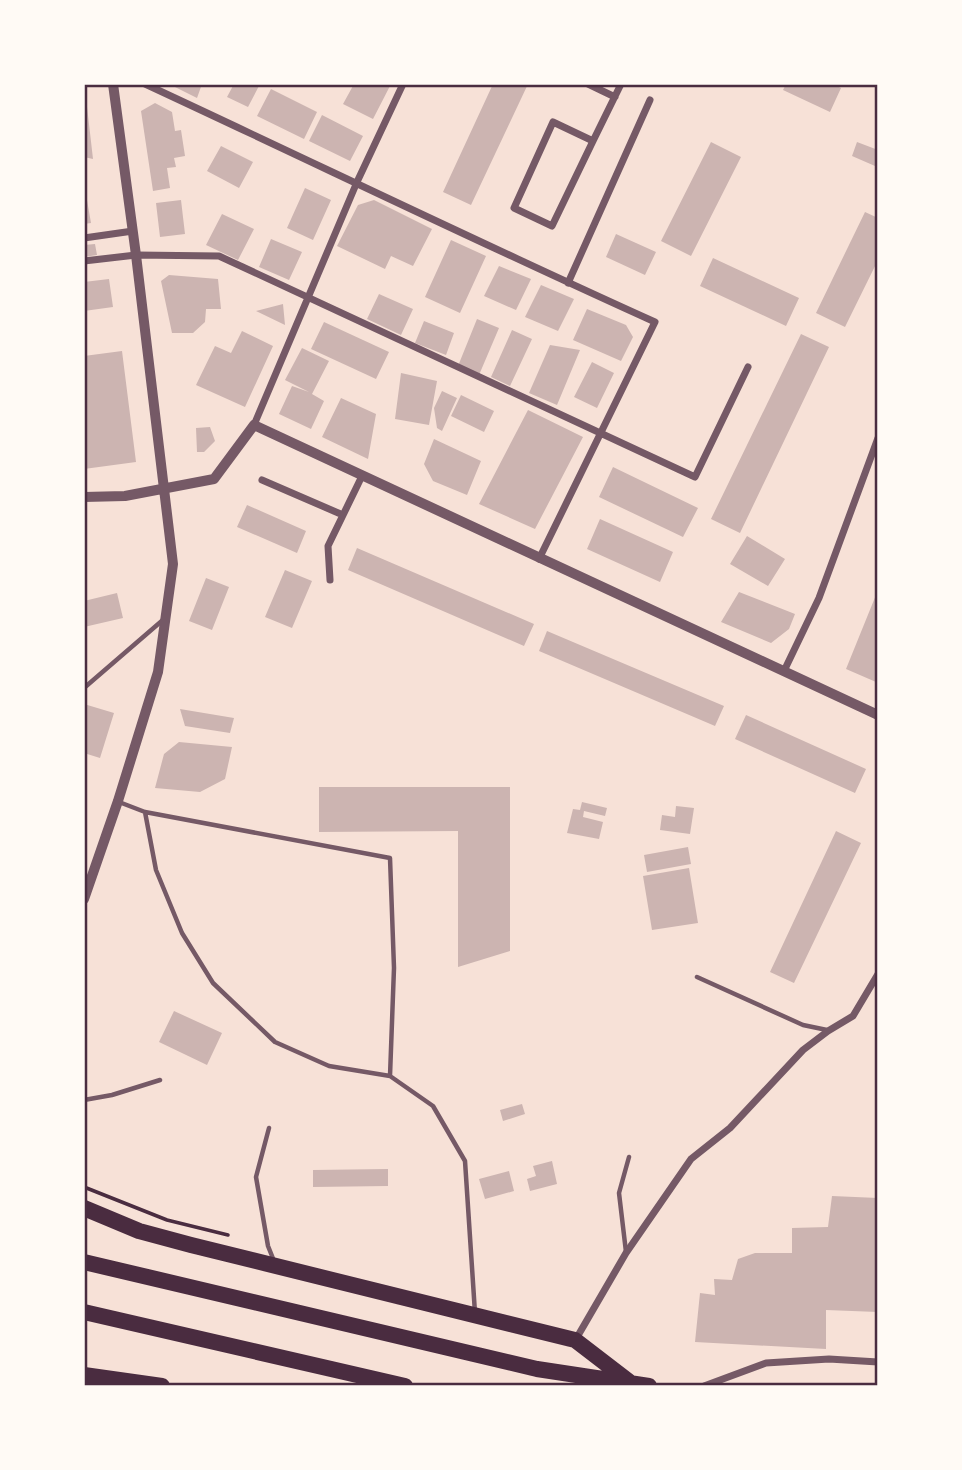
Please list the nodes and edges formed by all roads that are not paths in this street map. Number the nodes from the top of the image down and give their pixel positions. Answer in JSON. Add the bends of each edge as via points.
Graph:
{"nodes":[{"id":1,"x":113,"y":84,"type":"edge"},
{"id":2,"x":145,"y":84,"type":"edge"},
{"id":3,"x":403,"y":84,"type":"edge"},
{"id":4,"x":588,"y":84,"type":"edge"},
{"id":5,"x":621,"y":84,"type":"edge"},
{"id":6,"x":615,"y":97,"type":"junction"},
{"id":7,"x":650,"y":100,"type":"dead end"},
{"id":8,"x":593,"y":141,"type":"junction"},
{"id":9,"x":357,"y":182,"type":"junction"},
{"id":10,"x":133,"y":231,"type":"junction"},
{"id":11,"x":84,"y":238,"type":"edge"},
{"id":12,"x":136,"y":255,"type":"junction"},
{"id":13,"x":84,"y":261,"type":"edge"},
{"id":14,"x":568,"y":283,"type":"junction"},
{"id":15,"x":309,"y":298,"type":"junction"},
{"id":16,"x":748,"y":368,"type":"dead end"},
{"id":17,"x":254,"y":425,"type":"junction"},
{"id":18,"x":601,"y":432,"type":"junction"},
{"id":19,"x":878,"y":438,"type":"edge"},
{"id":20,"x":878,"y":461,"type":"edge"},
{"id":21,"x":868,"y":462,"type":"junction"},
{"id":22,"x":362,"y":476,"type":"junction"},
{"id":23,"x":262,"y":480,"type":"dead end"},
{"id":24,"x":163,"y":488,"type":"junction"},
{"id":25,"x":84,"y":497,"type":"edge"},
{"id":26,"x":343,"y":515,"type":"junction"},
{"id":27,"x":539,"y":559,"type":"junction"},
{"id":28,"x":330,"y":580,"type":"dead end"},
{"id":29,"x":164,"y":619,"type":"junction"},
{"id":30,"x":784,"y":671,"type":"junction"},
{"id":31,"x":84,"y":688,"type":"edge"},
{"id":32,"x":878,"y":715,"type":"edge"},
{"id":33,"x":118,"y":801,"type":"junction"},
{"id":34,"x":145,"y":811,"type":"junction"},
{"id":35,"x":84,"y":899,"type":"edge"},
{"id":36,"x":878,"y":974,"type":"edge"},
{"id":37,"x":697,"y":977,"type":"dead end"},
{"id":38,"x":828,"y":1031,"type":"junction"},
{"id":39,"x":390,"y":1076,"type":"junction"},
{"id":40,"x":160,"y":1080,"type":"dead end"},
{"id":41,"x":84,"y":1100,"type":"edge"},
{"id":42,"x":269,"y":1128,"type":"dead end"},
{"id":43,"x":629,"y":1157,"type":"dead end"},
{"id":44,"x":84,"y":1208,"type":"edge"},
{"id":45,"x":626,"y":1253,"type":"junction"},
{"id":46,"x":84,"y":1262,"type":"edge"},
{"id":47,"x":276,"y":1265,"type":"junction"},
{"id":48,"x":84,"y":1312,"type":"edge"},
{"id":49,"x":475,"y":1315,"type":"junction"},
{"id":50,"x":575,"y":1340,"type":"junction"},
{"id":51,"x":878,"y":1362,"type":"edge"},
{"id":52,"x":84,"y":1375,"type":"edge"},
{"id":53,"x":631,"y":1383,"type":"junction"},
{"id":54,"x":162,"y":1386,"type":"edge"},
{"id":55,"x":405,"y":1386,"type":"edge"},
{"id":56,"x":649,"y":1386,"type":"edge"},
{"id":57,"x":704,"y":1386,"type":"edge"}],
"edges":[{"from":1,"to":10,"type":"street"},
{"from":2,"to":9,"type":"street"},
{"from":3,"to":9,"type":"street"},
{"from":4,"to":6,"type":"street"},
{"from":5,"to":6,"type":"street"},
{"from":6,"to":8,"type":"street"},
{"from":7,"to":14,"type":"street"},
{"from":8,"to":8,"type":"street","via":[[552,226],[514,208],[553,122]]},
{"from":9,"to":14,"type":"street"},
{"from":9,"to":15,"type":"street"},
{"from":10,"to":11,"type":"street"},
{"from":10,"to":12,"type":"street"},
{"from":12,"to":13,"type":"street"},
{"from":12,"to":15,"type":"street","via":[[219,257]]},
{"from":12,"to":24,"type":"street"},
{"from":14,"to":18,"type":"street","via":[[655,322]]},
{"from":15,"to":17,"type":"street"},
{"from":15,"to":18,"type":"street"},
{"from":16,"to":18,"type":"street","via":[[695,477]]},
{"from":17,"to":22,"type":"street"},
{"from":17,"to":24,"type":"street","via":[[214,479]]},
{"from":18,"to":27,"type":"street"},
{"from":19,"to":21,"type":"street"},
{"from":20,"to":21,"type":"lane"},
{"from":21,"to":30,"type":"street","via":[[819,598]]},
{"from":22,"to":26,"type":"street"},
{"from":22,"to":27,"type":"street"},
{"from":23,"to":26,"type":"street"},
{"from":24,"to":25,"type":"street","via":[[125,496]]},
{"from":24,"to":29,"type":"street","via":[[173,564]]},
{"from":26,"to":28,"type":"street","via":[[328,546]]},
{"from":27,"to":30,"type":"street"},
{"from":29,"to":31,"type":"lane"},
{"from":29,"to":33,"type":"street","via":[[158,672]]},
{"from":30,"to":32,"type":"street"},
{"from":33,"to":34,"type":"lane"},
{"from":33,"to":35,"type":"street"},
{"from":34,"to":39,"type":"lane","via":[[156,870],[182,933],[213,983],[275,1042],[328,1066]]},
{"from":34,"to":39,"type":"lane","via":[[390,858],[394,968]]},
{"from":36,"to":38,"type":"street","via":[[853,1016]]},
{"from":37,"to":38,"type":"lane","via":[[803,1025]]},
{"from":38,"to":45,"type":"street","via":[[803,1050],[730,1128],[691,1158]]},
{"from":39,"to":49,"type":"lane","via":[[433,1106],[465,1161]]},
{"from":40,"to":41,"type":"lane"},
{"from":42,"to":47,"type":"lane","via":[[256,1177],[268,1246]]},
{"from":43,"to":45,"type":"lane","via":[[619,1192]]},
{"from":44,"to":47,"type":"highway","via":[[138,1231]]},
{"from":45,"to":50,"type":"street"},
{"from":46,"to":53,"type":"highway","via":[[537,1368]]},
{"from":47,"to":49,"type":"highway"},
{"from":48,"to":55,"type":"highway"},
{"from":49,"to":50,"type":"highway"},
{"from":50,"to":53,"type":"highway"},
{"from":51,"to":57,"type":"street","via":[[766,1363]]},
{"from":52,"to":54,"type":"highway"},
{"from":53,"to":56,"type":"highway"}]}
